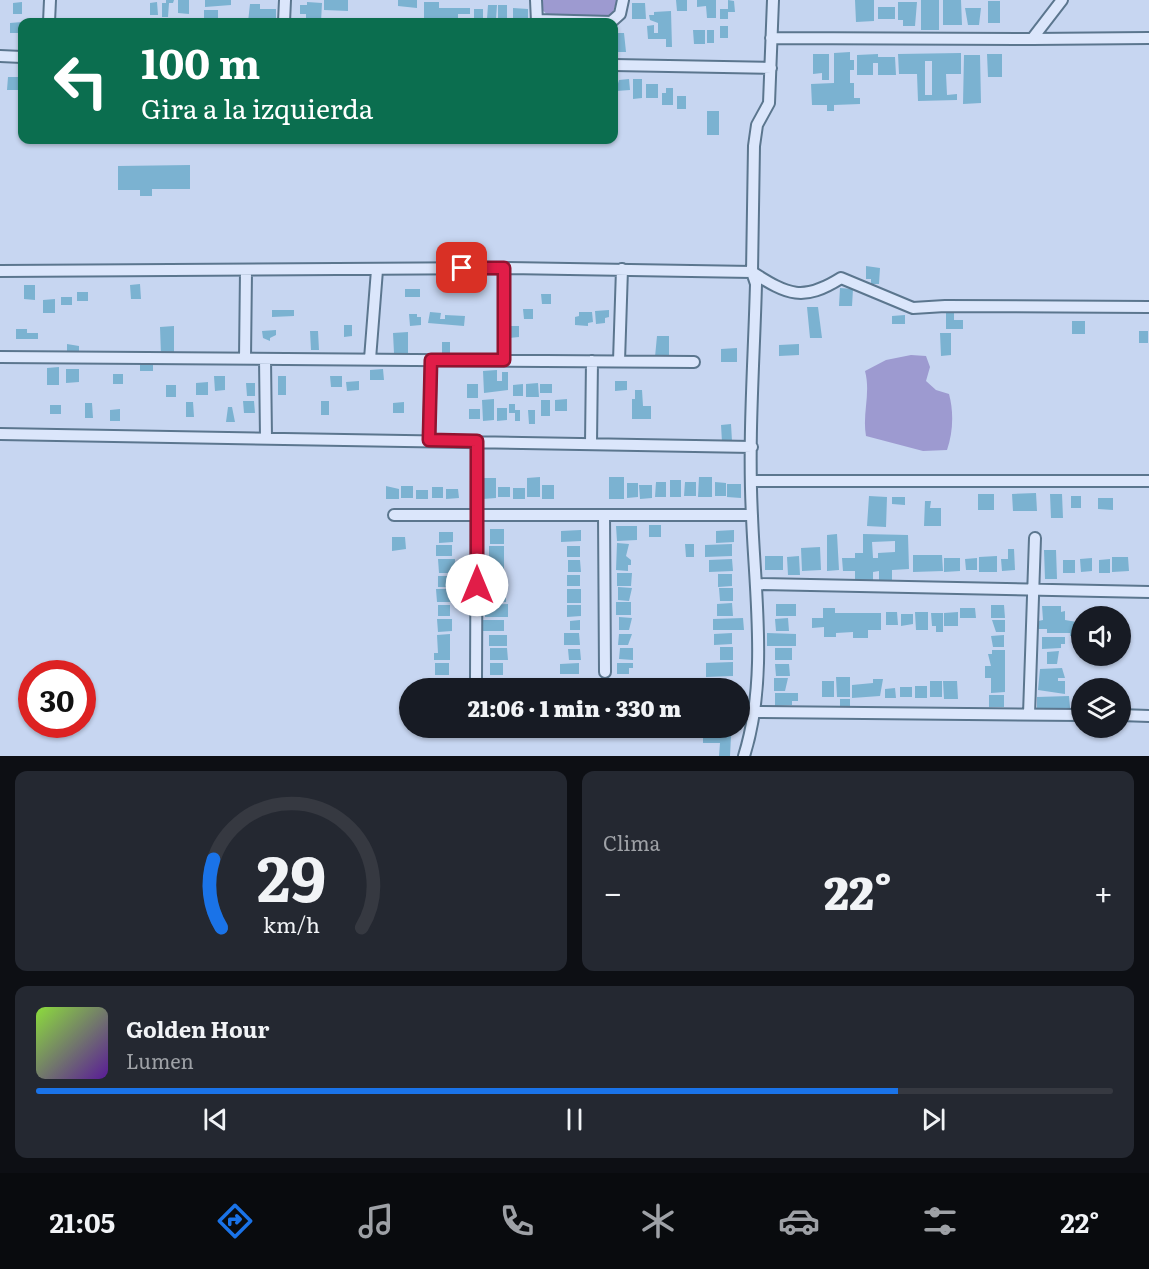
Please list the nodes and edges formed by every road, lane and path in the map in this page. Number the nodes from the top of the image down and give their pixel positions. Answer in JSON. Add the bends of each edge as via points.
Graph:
{"nodes":[{"id":1,"x":50,"y":0,"type":"edge"},
{"id":2,"x":285,"y":0,"type":"edge"},
{"id":3,"x":536,"y":0,"type":"edge"},
{"id":4,"x":623,"y":0,"type":"edge"},
{"id":5,"x":773,"y":0,"type":"edge"},
{"id":6,"x":1062,"y":0,"type":"edge"},
{"id":7,"x":49,"y":18,"type":"edge"},
{"id":8,"x":284,"y":18,"type":"edge"},
{"id":9,"x":537,"y":18,"type":"edge"},
{"id":10,"x":616,"y":18,"type":"edge"},
{"id":11,"x":771,"y":38,"type":"junction"},
{"id":12,"x":1149,"y":38,"type":"edge"},
{"id":13,"x":1032,"y":39,"type":"junction"},
{"id":14,"x":0,"y":56,"type":"edge"},
{"id":15,"x":18,"y":57,"type":"edge"},
{"id":16,"x":618,"y":65,"type":"edge"},
{"id":17,"x":771,"y":69,"type":"junction"},
{"id":18,"x":504,"y":268,"type":"junction"},
{"id":19,"x":622,"y":269,"type":"junction"},
{"id":20,"x":377,"y":270,"type":"junction"},
{"id":21,"x":0,"y":271,"type":"edge"},
{"id":22,"x":246,"y":271,"type":"junction"},
{"id":23,"x":752,"y":272,"type":"junction"},
{"id":24,"x":1149,"y":307,"type":"edge"},
{"id":25,"x":0,"y":357,"type":"edge"},
{"id":26,"x":245,"y":358,"type":"junction"},
{"id":27,"x":265,"y":358,"type":"junction"},
{"id":28,"x":370,"y":359,"type":"junction"},
{"id":29,"x":431,"y":360,"type":"junction"},
{"id":30,"x":504,"y":360,"type":"junction"},
{"id":31,"x":592,"y":361,"type":"junction"},
{"id":32,"x":619,"y":361,"type":"junction"},
{"id":33,"x":694,"y":362,"type":"dead end"},
{"id":34,"x":0,"y":434,"type":"edge"},
{"id":35,"x":266,"y":438,"type":"junction"},
{"id":36,"x":429,"y":440,"type":"junction"},
{"id":37,"x":477,"y":441,"type":"junction"},
{"id":38,"x":591,"y":443,"type":"junction"},
{"id":39,"x":752,"y":447,"type":"junction"},
{"id":40,"x":752,"y":481,"type":"junction"},
{"id":41,"x":1149,"y":481,"type":"edge"},
{"id":42,"x":394,"y":515,"type":"dead end"},
{"id":43,"x":477,"y":515,"type":"junction"},
{"id":44,"x":604,"y":515,"type":"junction"},
{"id":45,"x":752,"y":515,"type":"junction"},
{"id":46,"x":1035,"y":538,"type":"dead end"},
{"id":47,"x":757,"y":584,"type":"junction"},
{"id":48,"x":1033,"y":590,"type":"junction"},
{"id":49,"x":1149,"y":592,"type":"edge"},
{"id":50,"x":605,"y":672,"type":"dead end"},
{"id":51,"x":476,"y":678,"type":"dead end"},
{"id":52,"x":756,"y":712,"type":"junction"},
{"id":53,"x":1029,"y":714,"type":"junction"},
{"id":54,"x":1071,"y":715,"type":"edge"},
{"id":55,"x":1131,"y":715,"type":"edge"},
{"id":56,"x":1149,"y":716,"type":"edge"},
{"id":57,"x":744,"y":756,"type":"edge"}],
"edges":[{"from":1,"to":7,"type":"street"},
{"from":2,"to":8,"type":"street"},
{"from":3,"to":9,"type":"street"},
{"from":4,"to":10,"type":"street"},
{"from":5,"to":11,"type":"street"},
{"from":6,"to":13,"type":"street"},
{"from":11,"to":13,"type":"street"},
{"from":11,"to":17,"type":"street"},
{"from":12,"to":13,"type":"street"},
{"from":14,"to":15,"type":"street"},
{"from":16,"to":17,"type":"street"},
{"from":17,"to":23,"type":"street","via":[[769,103],[757,125],[754,146]]},
{"from":18,"to":19,"type":"street"},
{"from":18,"to":20,"type":"street"},
{"from":18,"to":30,"type":"street"},
{"from":19,"to":23,"type":"street"},
{"from":19,"to":32,"type":"street"},
{"from":20,"to":22,"type":"street"},
{"from":20,"to":28,"type":"street"},
{"from":21,"to":22,"type":"street"},
{"from":22,"to":26,"type":"street"},
{"from":23,"to":24,"type":"street","via":[[778,289],[802,295],[820,291],[841,278],[913,308]]},
{"from":23,"to":39,"type":"street","via":[[756,284]]},
{"from":25,"to":26,"type":"street"},
{"from":26,"to":27,"type":"street"},
{"from":27,"to":28,"type":"street"},
{"from":27,"to":35,"type":"street"},
{"from":28,"to":29,"type":"street"},
{"from":29,"to":30,"type":"street"},
{"from":29,"to":36,"type":"street"},
{"from":30,"to":31,"type":"street"},
{"from":31,"to":32,"type":"street"},
{"from":31,"to":38,"type":"street"},
{"from":32,"to":33,"type":"street"},
{"from":34,"to":35,"type":"street"},
{"from":35,"to":36,"type":"street"},
{"from":36,"to":37,"type":"street"},
{"from":37,"to":38,"type":"street"},
{"from":37,"to":43,"type":"street"},
{"from":38,"to":39,"type":"street"},
{"from":39,"to":40,"type":"street"},
{"from":40,"to":41,"type":"street"},
{"from":40,"to":45,"type":"street"},
{"from":42,"to":43,"type":"street"},
{"from":43,"to":44,"type":"street"},
{"from":43,"to":51,"type":"street"},
{"from":44,"to":45,"type":"street"},
{"from":44,"to":50,"type":"street"},
{"from":45,"to":47,"type":"street"},
{"from":46,"to":48,"type":"street"},
{"from":47,"to":48,"type":"street"},
{"from":47,"to":52,"type":"street"},
{"from":48,"to":49,"type":"street"},
{"from":48,"to":53,"type":"street"},
{"from":52,"to":53,"type":"street"},
{"from":52,"to":57,"type":"street"},
{"from":53,"to":54,"type":"street"},
{"from":55,"to":56,"type":"street"}]}
